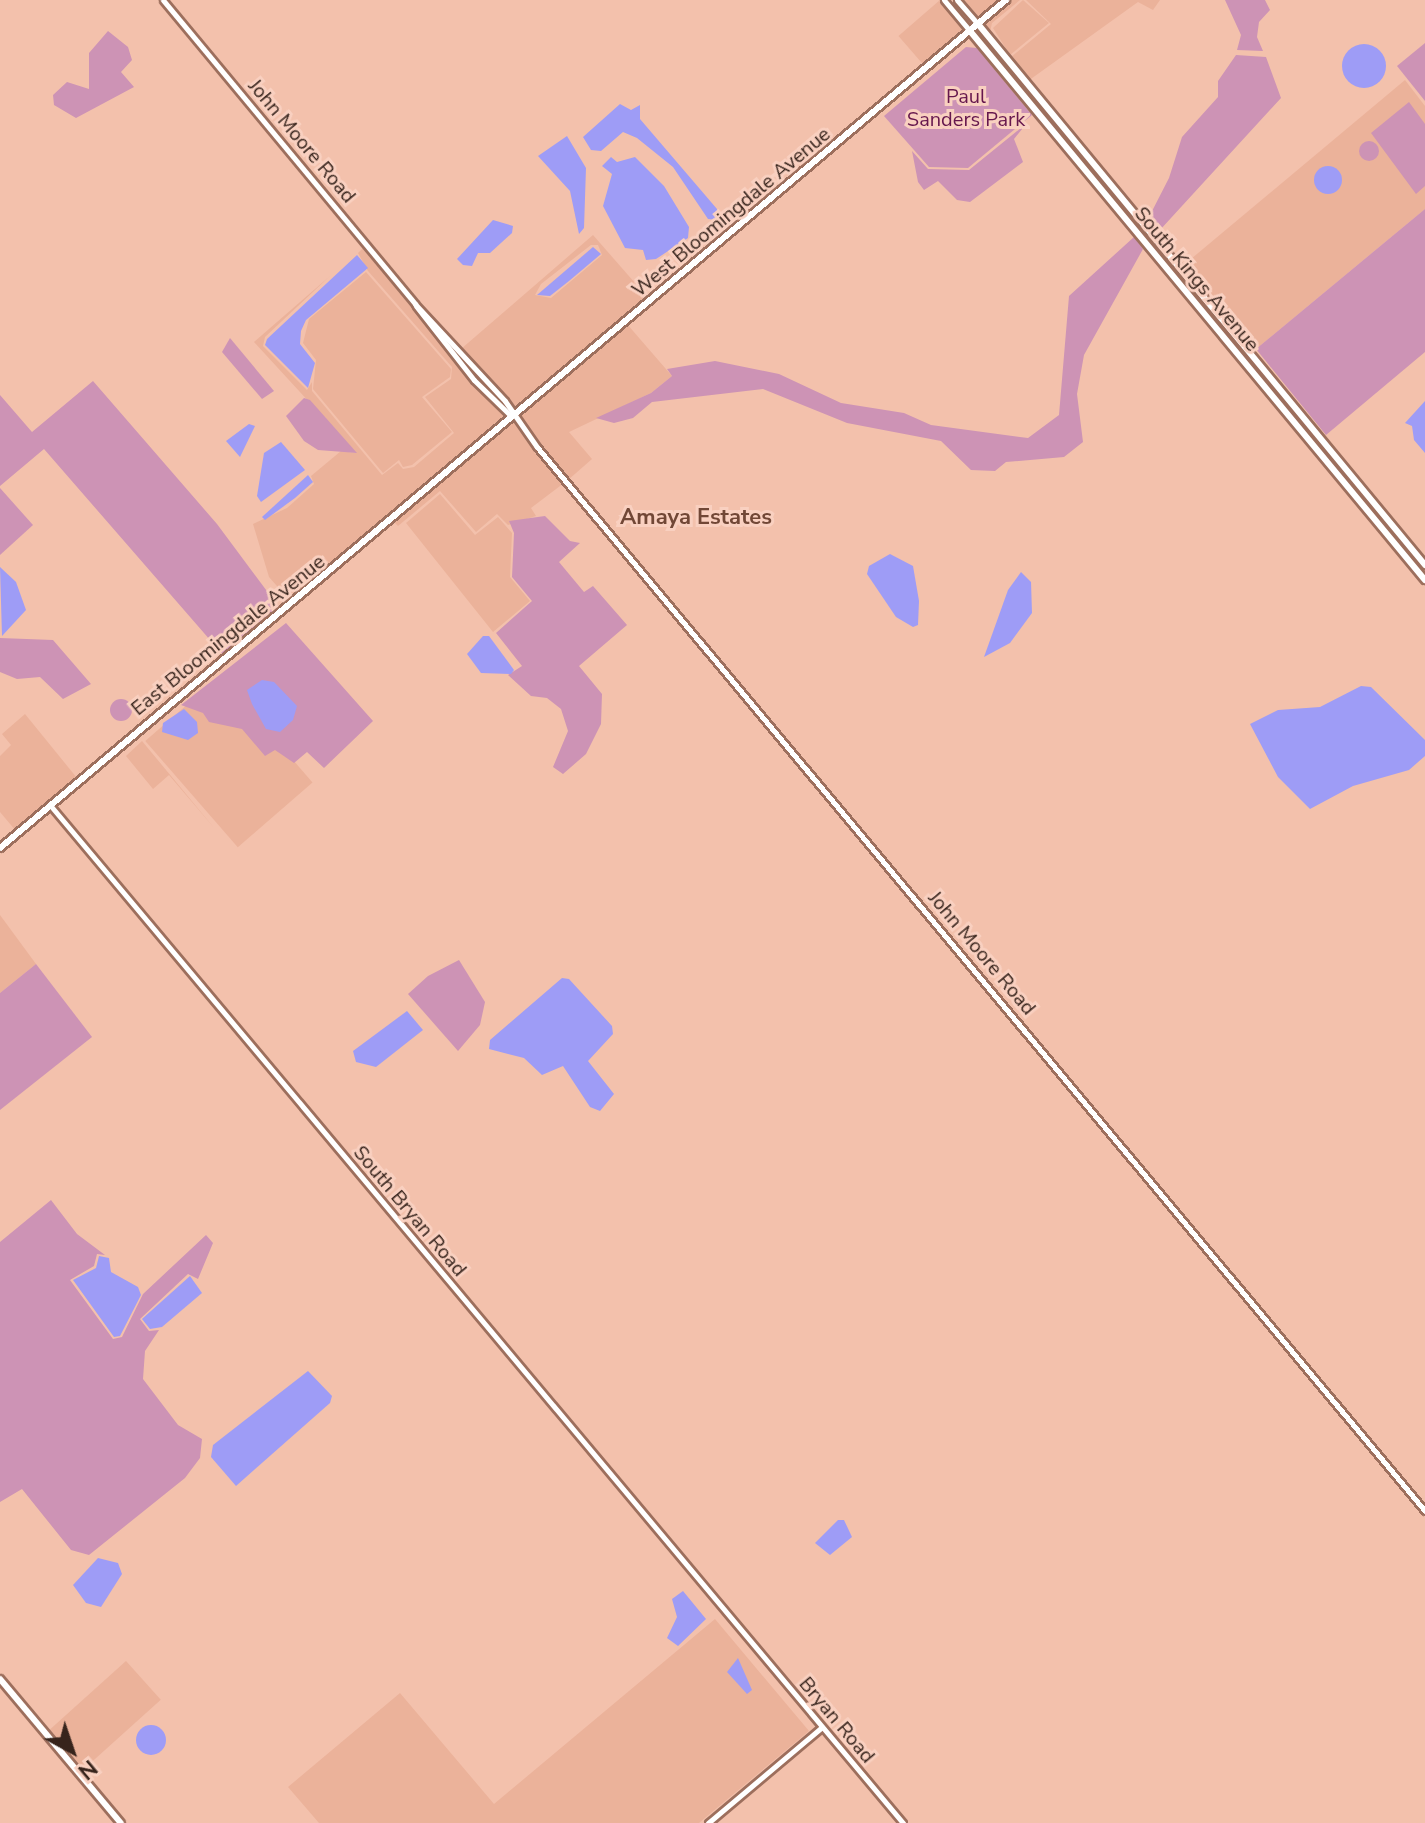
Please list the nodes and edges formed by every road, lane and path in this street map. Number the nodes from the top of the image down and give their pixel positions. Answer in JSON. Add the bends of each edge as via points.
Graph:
{"nodes":[{"id":1,"x":163,"y":0,"type":"edge"},
{"id":2,"x":944,"y":0,"type":"edge"},
{"id":3,"x":957,"y":0,"type":"edge"},
{"id":4,"x":1006,"y":0,"type":"edge"},
{"id":5,"x":978,"y":24,"type":"junction"},
{"id":6,"x":970,"y":31,"type":"junction"},
{"id":7,"x":512,"y":416,"type":"junction"},
{"id":8,"x":476,"y":447,"type":"joint"},
{"id":9,"x":1425,"y":565,"type":"edge"},
{"id":10,"x":1425,"y":580,"type":"edge"},
{"id":11,"x":50,"y":805,"type":"junction"},
{"id":12,"x":0,"y":848,"type":"edge"},
{"id":13,"x":1425,"y":1511,"type":"edge"},
{"id":14,"x":745,"y":1638,"type":"joint"},
{"id":15,"x":0,"y":1679,"type":"edge"},
{"id":16,"x":822,"y":1727,"type":"junction"},
{"id":17,"x":121,"y":1823,"type":"edge"},
{"id":18,"x":708,"y":1823,"type":"edge"},
{"id":19,"x":903,"y":1823,"type":"edge"}],
"edges":[{"from":1,"to":7,"type":"street","name":"John Moore Road","via":[[457,359]]},
{"from":2,"to":6,"type":"street","name":"South Kings Avenue"},
{"from":3,"to":5,"type":"street","name":"South Kings Avenue"},
{"from":4,"to":5,"type":"main road","name":"West Bloomingdale Avenue"},
{"from":5,"to":6,"type":"main road","name":"West Bloomingdale Avenue"},
{"from":5,"to":9,"type":"main road","name":"South Kings Avenue"},
{"from":6,"to":7,"type":"main road","name":"West Bloomingdale Avenue"},
{"from":6,"to":10,"type":"main road","name":"South Kings Avenue"},
{"from":7,"to":8,"type":"main road","name":"West Bloomingdale Avenue"},
{"from":7,"to":13,"type":"street","name":"John Moore Road"},
{"from":8,"to":11,"type":"main road","name":"East Bloomingdale Avenue"},
{"from":11,"to":12,"type":"main road","name":"East Bloomingdale Avenue"},
{"from":11,"to":14,"type":"street","name":"South Bryan Road"},
{"from":14,"to":16,"type":"street","name":"Bryan Road"},
{"from":15,"to":17,"type":"main road"},
{"from":16,"to":18,"type":"street"},
{"from":16,"to":19,"type":"street","name":"Bryan Road"}]}
